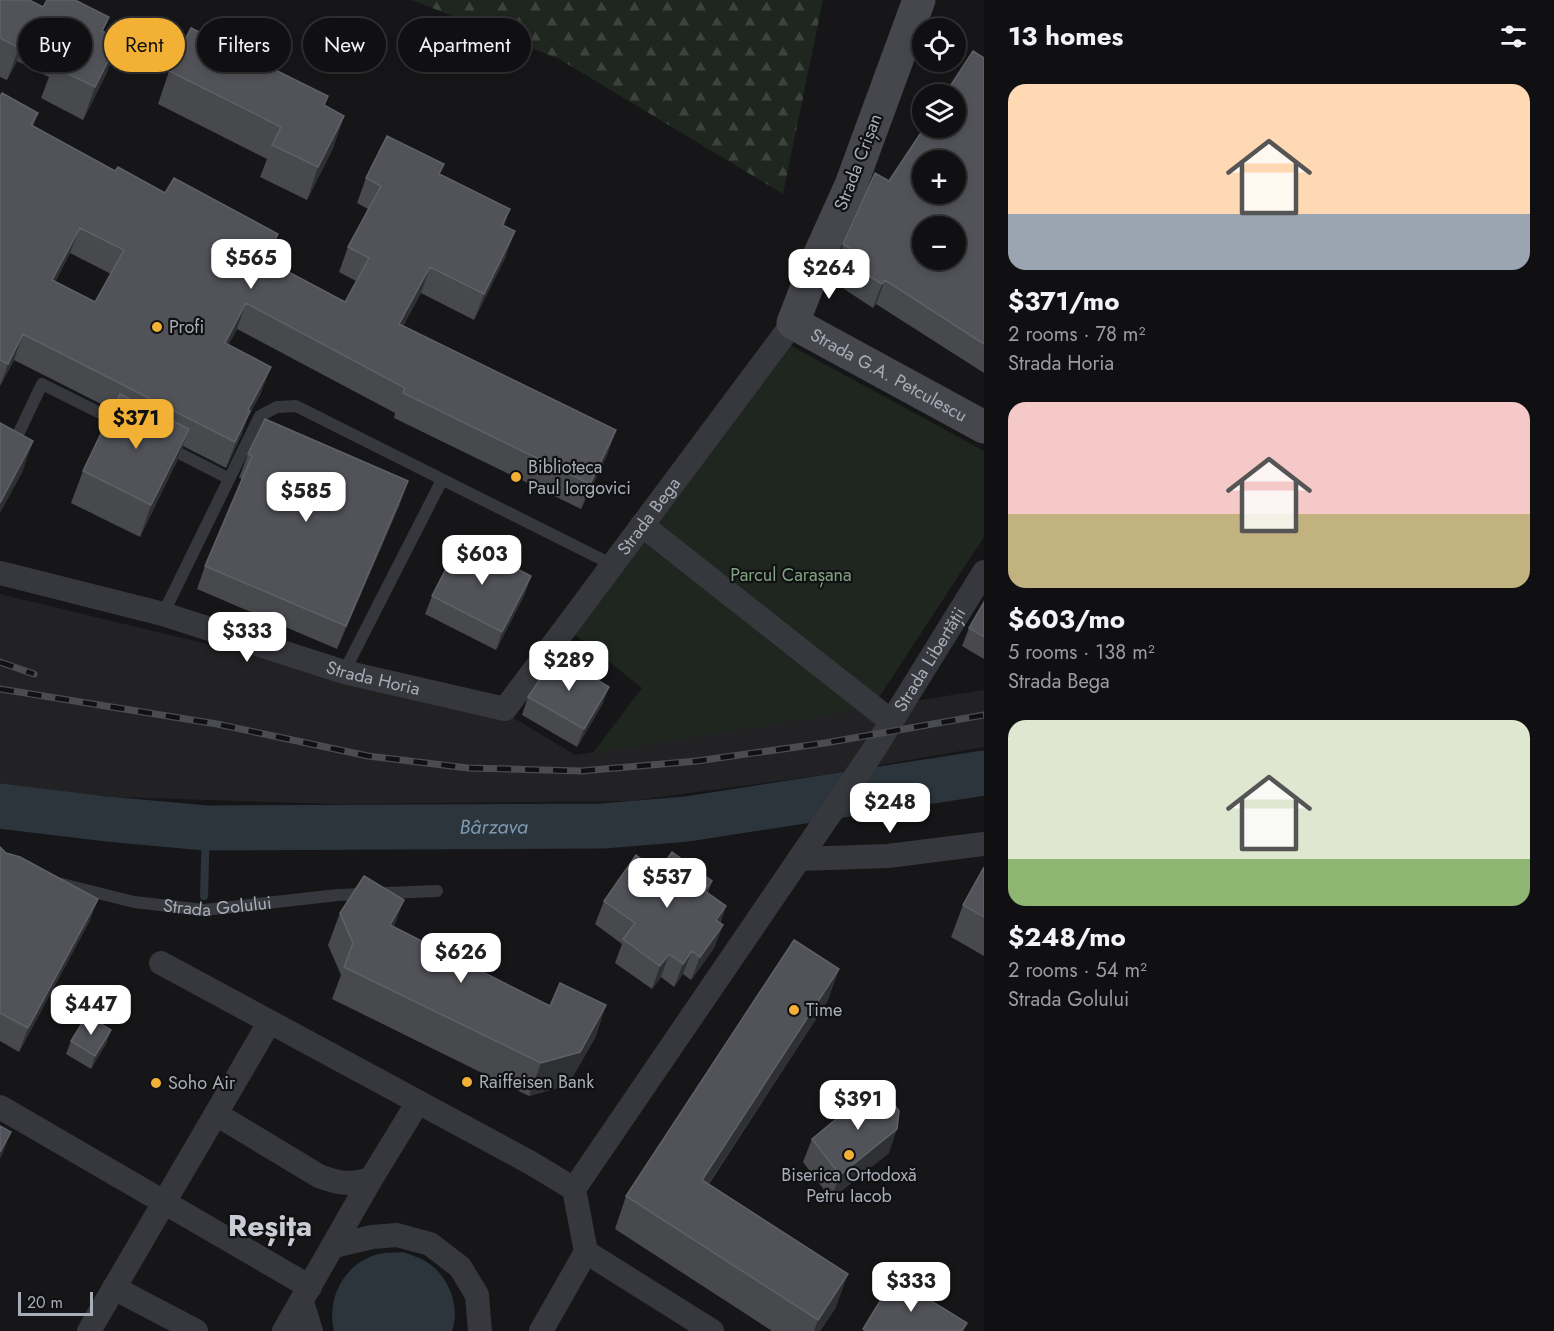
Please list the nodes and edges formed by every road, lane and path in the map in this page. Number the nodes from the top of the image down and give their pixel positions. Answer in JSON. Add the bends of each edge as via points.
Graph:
{"nodes":[{"id":1,"x":919,"y":0,"type":"edge"},
{"id":2,"x":793,"y":323,"type":"junction"},
{"id":3,"x":984,"y":427,"type":"edge"},
{"id":4,"x":134,"y":430,"type":"edge"},
{"id":5,"x":0,"y":438,"type":"edge"},
{"id":6,"x":155,"y":441,"type":"edge"},
{"id":7,"x":228,"y":478,"type":"junction"},
{"id":8,"x":441,"y":480,"type":"junction"},
{"id":9,"x":642,"y":525,"type":"junction"},
{"id":10,"x":613,"y":565,"type":"junction"},
{"id":11,"x":0,"y":573,"type":"edge"},
{"id":12,"x":984,"y":573,"type":"edge"},
{"id":13,"x":163,"y":614,"type":"junction"},
{"id":14,"x":344,"y":672,"type":"junction"},
{"id":15,"x":505,"y":709,"type":"joint"},
{"id":16,"x":892,"y":722,"type":"junction"},
{"id":17,"x":984,"y":844,"type":"edge"},
{"id":18,"x":804,"y":852,"type":"junction"},
{"id":19,"x":45,"y":880,"type":"edge"},
{"id":20,"x":437,"y":891,"type":"dead end"},
{"id":21,"x":161,"y":963,"type":"dead end"},
{"id":22,"x":269,"y":1023,"type":"junction"},
{"id":23,"x":418,"y":1102,"type":"junction"},
{"id":24,"x":0,"y":1107,"type":"edge"},
{"id":25,"x":216,"y":1114,"type":"junction"},
{"id":26,"x":371,"y":1179,"type":"junction"},
{"id":27,"x":574,"y":1189,"type":"junction"},
{"id":28,"x":164,"y":1202,"type":"junction"},
{"id":29,"x":334,"y":1246,"type":"junction"},
{"id":30,"x":586,"y":1252,"type":"junction"},
{"id":31,"x":114,"y":1288,"type":"junction"},
{"id":32,"x":306,"y":1294,"type":"junction"},
{"id":33,"x":548,"y":1328,"type":"edge"},
{"id":34,"x":89,"y":1331,"type":"edge"},
{"id":35,"x":196,"y":1331,"type":"edge"},
{"id":36,"x":284,"y":1331,"type":"edge"},
{"id":37,"x":311,"y":1331,"type":"edge"},
{"id":38,"x":480,"y":1331,"type":"edge"},
{"id":39,"x":712,"y":1331,"type":"edge"}],
"edges":[{"from":1,"to":2,"type":"street","name":"Strada Crișan","via":[[851,185]]},
{"from":2,"to":3,"type":"street","name":"Strada G.A. Petculescu"},
{"from":2,"to":9,"type":"street","name":"Strada Bega"},
{"from":4,"to":5,"type":"lane","via":[[42,384],[14,443]]},
{"from":6,"to":7,"type":"lane"},
{"from":7,"to":8,"type":"lane","via":[[260,416],[277,407],[296,406]]},
{"from":7,"to":13,"type":"lane"},
{"from":8,"to":10,"type":"lane"},
{"from":8,"to":14,"type":"lane"},
{"from":9,"to":10,"type":"street","name":"Strada Bega"},
{"from":9,"to":16,"type":"street"},
{"from":10,"to":15,"type":"street","name":"Strada Bega"},
{"from":11,"to":13,"type":"street","name":"Strada Horia"},
{"from":12,"to":16,"type":"street","name":"Strada Libertății"},
{"from":13,"to":14,"type":"street","name":"Strada Horia"},
{"from":14,"to":15,"type":"street","name":"Strada Horia"},
{"from":16,"to":18,"type":"street","name":"Strada Libertății"},
{"from":17,"to":18,"type":"street","via":[[888,856]]},
{"from":18,"to":27,"type":"street"},
{"from":19,"to":20,"type":"lane","name":"Strada Golului","via":[[134,902],[204,909],[338,895]]},
{"from":21,"to":22,"type":"street"},
{"from":22,"to":23,"type":"street"},
{"from":22,"to":25,"type":"street"},
{"from":23,"to":26,"type":"street"},
{"from":23,"to":27,"type":"street"},
{"from":24,"to":28,"type":"street"},
{"from":25,"to":26,"type":"street","via":[[319,1176],[353,1184]]},
{"from":25,"to":28,"type":"street"},
{"from":26,"to":29,"type":"street"},
{"from":27,"to":30,"type":"street"},
{"from":28,"to":31,"type":"street"},
{"from":28,"to":32,"type":"street"},
{"from":29,"to":32,"type":"street"},
{"from":29,"to":38,"type":"street","via":[[397,1235],[430,1244],[460,1267],[477,1295]]},
{"from":30,"to":33,"type":"street"},
{"from":30,"to":39,"type":"street"},
{"from":31,"to":34,"type":"street"},
{"from":31,"to":35,"type":"street"},
{"from":32,"to":36,"type":"street"},
{"from":32,"to":37,"type":"street"}]}
